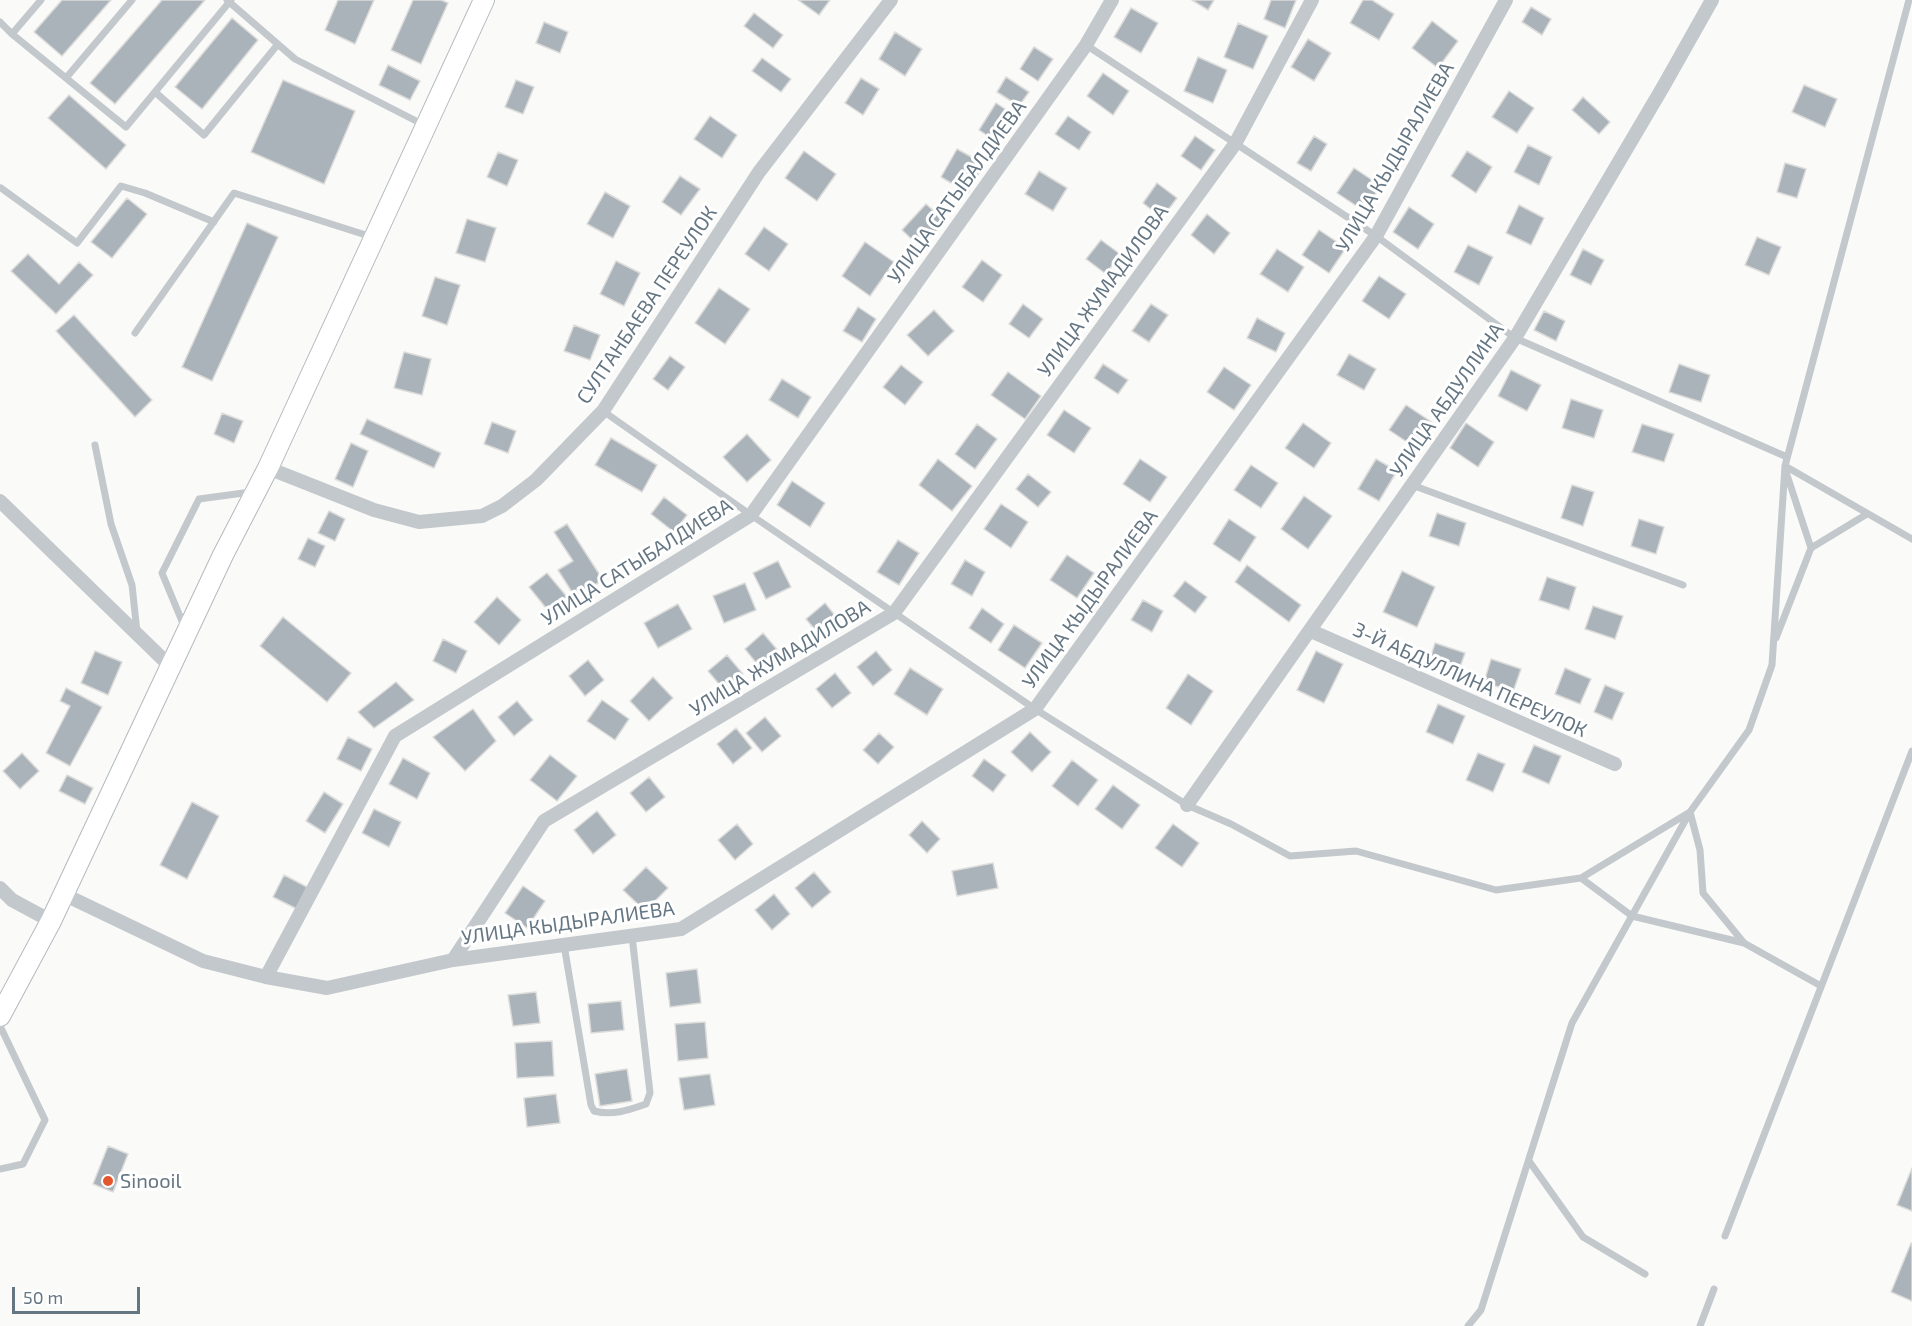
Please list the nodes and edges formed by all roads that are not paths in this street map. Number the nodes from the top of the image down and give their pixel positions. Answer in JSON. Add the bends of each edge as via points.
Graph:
{"nodes":[{"id":1,"x":41,"y":0,"type":"edge"},
{"id":2,"x":132,"y":0,"type":"edge"},
{"id":3,"x":484,"y":0,"type":"edge"},
{"id":4,"x":891,"y":0,"type":"edge"},
{"id":5,"x":1112,"y":0,"type":"edge"},
{"id":6,"x":1312,"y":0,"type":"edge"},
{"id":7,"x":1506,"y":0,"type":"edge"},
{"id":8,"x":1712,"y":0,"type":"edge"},
{"id":9,"x":1909,"y":0,"type":"edge"},
{"id":10,"x":229,"y":1,"type":"edge"},
{"id":11,"x":0,"y":22,"type":"edge"},
{"id":12,"x":12,"y":34,"type":"junction"},
{"id":13,"x":278,"y":44,"type":"junction"},
{"id":14,"x":1086,"y":45,"type":"junction"},
{"id":15,"x":66,"y":78,"type":"junction"},
{"id":16,"x":156,"y":92,"type":"junction"},
{"id":17,"x":426,"y":126,"type":"junction"},
{"id":18,"x":1235,"y":144,"type":"junction"},
{"id":19,"x":1,"y":188,"type":"edge"},
{"id":20,"x":214,"y":222,"type":"junction"},
{"id":21,"x":1376,"y":236,"type":"junction"},
{"id":22,"x":375,"y":237,"type":"junction"},
{"id":23,"x":135,"y":333,"type":"dead end"},
{"id":24,"x":1515,"y":338,"type":"junction"},
{"id":25,"x":603,"y":411,"type":"junction"},
{"id":26,"x":95,"y":445,"type":"dead end"},
{"id":27,"x":1787,"y":457,"type":"junction"},
{"id":28,"x":1785,"y":466,"type":"junction"},
{"id":29,"x":268,"y":468,"type":"junction"},
{"id":30,"x":1412,"y":485,"type":"junction"},
{"id":31,"x":257,"y":491,"type":"junction"},
{"id":32,"x":0,"y":501,"type":"edge"},
{"id":33,"x":1867,"y":514,"type":"junction"},
{"id":34,"x":751,"y":515,"type":"junction"},
{"id":35,"x":1912,"y":539,"type":"edge"},
{"id":36,"x":1811,"y":548,"type":"junction"},
{"id":37,"x":1683,"y":585,"type":"dead end"},
{"id":38,"x":894,"y":612,"type":"junction"},
{"id":39,"x":1311,"y":631,"type":"junction"},
{"id":40,"x":188,"y":633,"type":"junction"},
{"id":41,"x":137,"y":634,"type":"junction"},
{"id":42,"x":1773,"y":646,"type":"junction"},
{"id":43,"x":171,"y":667,"type":"junction"},
{"id":44,"x":1035,"y":709,"type":"junction"},
{"id":45,"x":1912,"y":751,"type":"edge"},
{"id":46,"x":1615,"y":764,"type":"dead end"},
{"id":47,"x":1187,"y":805,"type":"junction"},
{"id":48,"x":1690,"y":812,"type":"junction"},
{"id":49,"x":1581,"y":878,"type":"junction"},
{"id":50,"x":0,"y":888,"type":"edge"},
{"id":51,"x":63,"y":894,"type":"junction"},
{"id":52,"x":1632,"y":916,"type":"junction"},
{"id":53,"x":51,"y":921,"type":"junction"},
{"id":54,"x":632,"y":936,"type":"junction"},
{"id":55,"x":1744,"y":943,"type":"junction"},
{"id":56,"x":564,"y":945,"type":"junction"},
{"id":57,"x":453,"y":960,"type":"junction"},
{"id":58,"x":266,"y":977,"type":"junction"},
{"id":59,"x":1821,"y":986,"type":"junction"},
{"id":60,"x":0,"y":1016,"type":"edge"},
{"id":61,"x":0,"y":1026,"type":"edge"},
{"id":62,"x":1528,"y":1161,"type":"junction"},
{"id":63,"x":0,"y":1169,"type":"edge"},
{"id":64,"x":1725,"y":1236,"type":"dead end"},
{"id":65,"x":1645,"y":1275,"type":"dead end"},
{"id":66,"x":1714,"y":1288,"type":"dead end"},
{"id":67,"x":1468,"y":1326,"type":"edge"},
{"id":68,"x":1700,"y":1326,"type":"edge"}],
"edges":[{"from":1,"to":12,"type":"lane"},
{"from":2,"to":15,"type":"lane"},
{"from":3,"to":17,"type":"main road"},
{"from":4,"to":25,"type":"street","name":"СУЛТАНБАЕВА ПЕРЕУЛОК","via":[[759,172]]},
{"from":5,"to":14,"type":"street","name":"УЛИЦА САТЫБАЛДИЕВА"},
{"from":6,"to":18,"type":"street","name":"УЛИЦА ЖУМАДИЛОВА"},
{"from":7,"to":21,"type":"street","name":"УЛИЦА КЫДЫРАЛИЕВА"},
{"from":8,"to":24,"type":"street","name":"УЛИЦА АБДУЛЛИНА"},
{"from":9,"to":27,"type":"lane"},
{"from":10,"to":13,"type":"lane"},
{"from":10,"to":16,"type":"lane"},
{"from":11,"to":12,"type":"lane"},
{"from":12,"to":15,"type":"lane"},
{"from":13,"to":16,"type":"lane","via":[[204,135]]},
{"from":13,"to":17,"type":"lane","via":[[295,59]]},
{"from":14,"to":18,"type":"lane"},
{"from":14,"to":34,"type":"street","name":"УЛИЦА САТЫБАЛДИЕВА"},
{"from":15,"to":16,"type":"lane","via":[[126,127]]},
{"from":17,"to":22,"type":"main road"},
{"from":18,"to":21,"type":"lane"},
{"from":18,"to":38,"type":"street","name":"УЛИЦА ЖУМАДИЛОВА"},
{"from":19,"to":20,"type":"lane","via":[[77,243],[121,186]]},
{"from":20,"to":22,"type":"lane","via":[[234,193]]},
{"from":20,"to":23,"type":"lane"},
{"from":21,"to":24,"type":"lane"},
{"from":21,"to":44,"type":"street","name":"УЛИЦА КЫДЫРАЛИЕВА"},
{"from":22,"to":29,"type":"main road"},
{"from":24,"to":27,"type":"lane"},
{"from":24,"to":30,"type":"street","name":"УЛИЦА АБДУЛЛИНА"},
{"from":25,"to":29,"type":"street","name":"СУЛТАНБАЕВА ПЕРЕУЛОК","via":[[536,480],[482,516],[419,522],[374,510]]},
{"from":25,"to":34,"type":"lane"},
{"from":26,"to":41,"type":"lane","via":[[111,524],[132,585]]},
{"from":27,"to":28,"type":"lane"},
{"from":28,"to":33,"type":"lane"},
{"from":28,"to":36,"type":"lane"},
{"from":28,"to":42,"type":"lane"},
{"from":29,"to":31,"type":"main road"},
{"from":30,"to":37,"type":"lane"},
{"from":30,"to":39,"type":"street","name":"УЛИЦА АБДУЛЛИНА"},
{"from":31,"to":40,"type":"main road"},
{"from":31,"to":40,"type":"lane","via":[[199,499],[162,573]]},
{"from":32,"to":41,"type":"street"},
{"from":33,"to":35,"type":"lane"},
{"from":33,"to":36,"type":"lane"},
{"from":34,"to":38,"type":"lane"},
{"from":34,"to":58,"type":"street","name":"УЛИЦА САТЫБАЛДИЕВА","via":[[395,736]]},
{"from":36,"to":42,"type":"lane"},
{"from":38,"to":44,"type":"lane"},
{"from":38,"to":57,"type":"street","name":"УЛИЦА ЖУМАДИЛОВА","via":[[544,821]]},
{"from":39,"to":46,"type":"street","name":"3-Й АБДУЛЛИНА ПЕРЕУЛОК"},
{"from":39,"to":47,"type":"street","name":"УЛИЦА АБДУЛЛИНА"},
{"from":40,"to":43,"type":"main road"},
{"from":41,"to":43,"type":"street"},
{"from":42,"to":48,"type":"lane","via":[[1772,665],[1749,730]]},
{"from":43,"to":51,"type":"main road"},
{"from":44,"to":47,"type":"lane"},
{"from":44,"to":54,"type":"street","name":"УЛИЦА КЫДЫРАЛИЕВА","via":[[681,929]]},
{"from":45,"to":59,"type":"lane"},
{"from":47,"to":49,"type":"lane","via":[[1290,856],[1356,851],[1496,890]]},
{"from":48,"to":49,"type":"lane"},
{"from":48,"to":52,"type":"lane"},
{"from":48,"to":55,"type":"lane","via":[[1700,850],[1702,893]]},
{"from":49,"to":52,"type":"lane"},
{"from":50,"to":53,"type":"street","via":[[12,900]]},
{"from":51,"to":53,"type":"main road"},
{"from":51,"to":58,"type":"street","via":[[203,961]]},
{"from":52,"to":55,"type":"lane"},
{"from":52,"to":62,"type":"lane","via":[[1572,1023]]},
{"from":53,"to":60,"type":"main road"},
{"from":54,"to":56,"type":"street","name":"УЛИЦА КЫДЫРАЛИЕВА"},
{"from":54,"to":56,"type":"lane","via":[[650,1093],[646,1104],[606,1114],[594,1111],[591,1105]]},
{"from":55,"to":59,"type":"lane"},
{"from":56,"to":57,"type":"street","name":"УЛИЦА КЫДЫРАЛИЕВА"},
{"from":57,"to":58,"type":"street","via":[[327,987]]},
{"from":59,"to":64,"type":"lane"},
{"from":61,"to":63,"type":"lane","via":[[45,1120],[23,1164]]},
{"from":62,"to":65,"type":"lane","via":[[1583,1237]]},
{"from":62,"to":67,"type":"lane","via":[[1481,1310]]},
{"from":66,"to":68,"type":"lane"}]}
